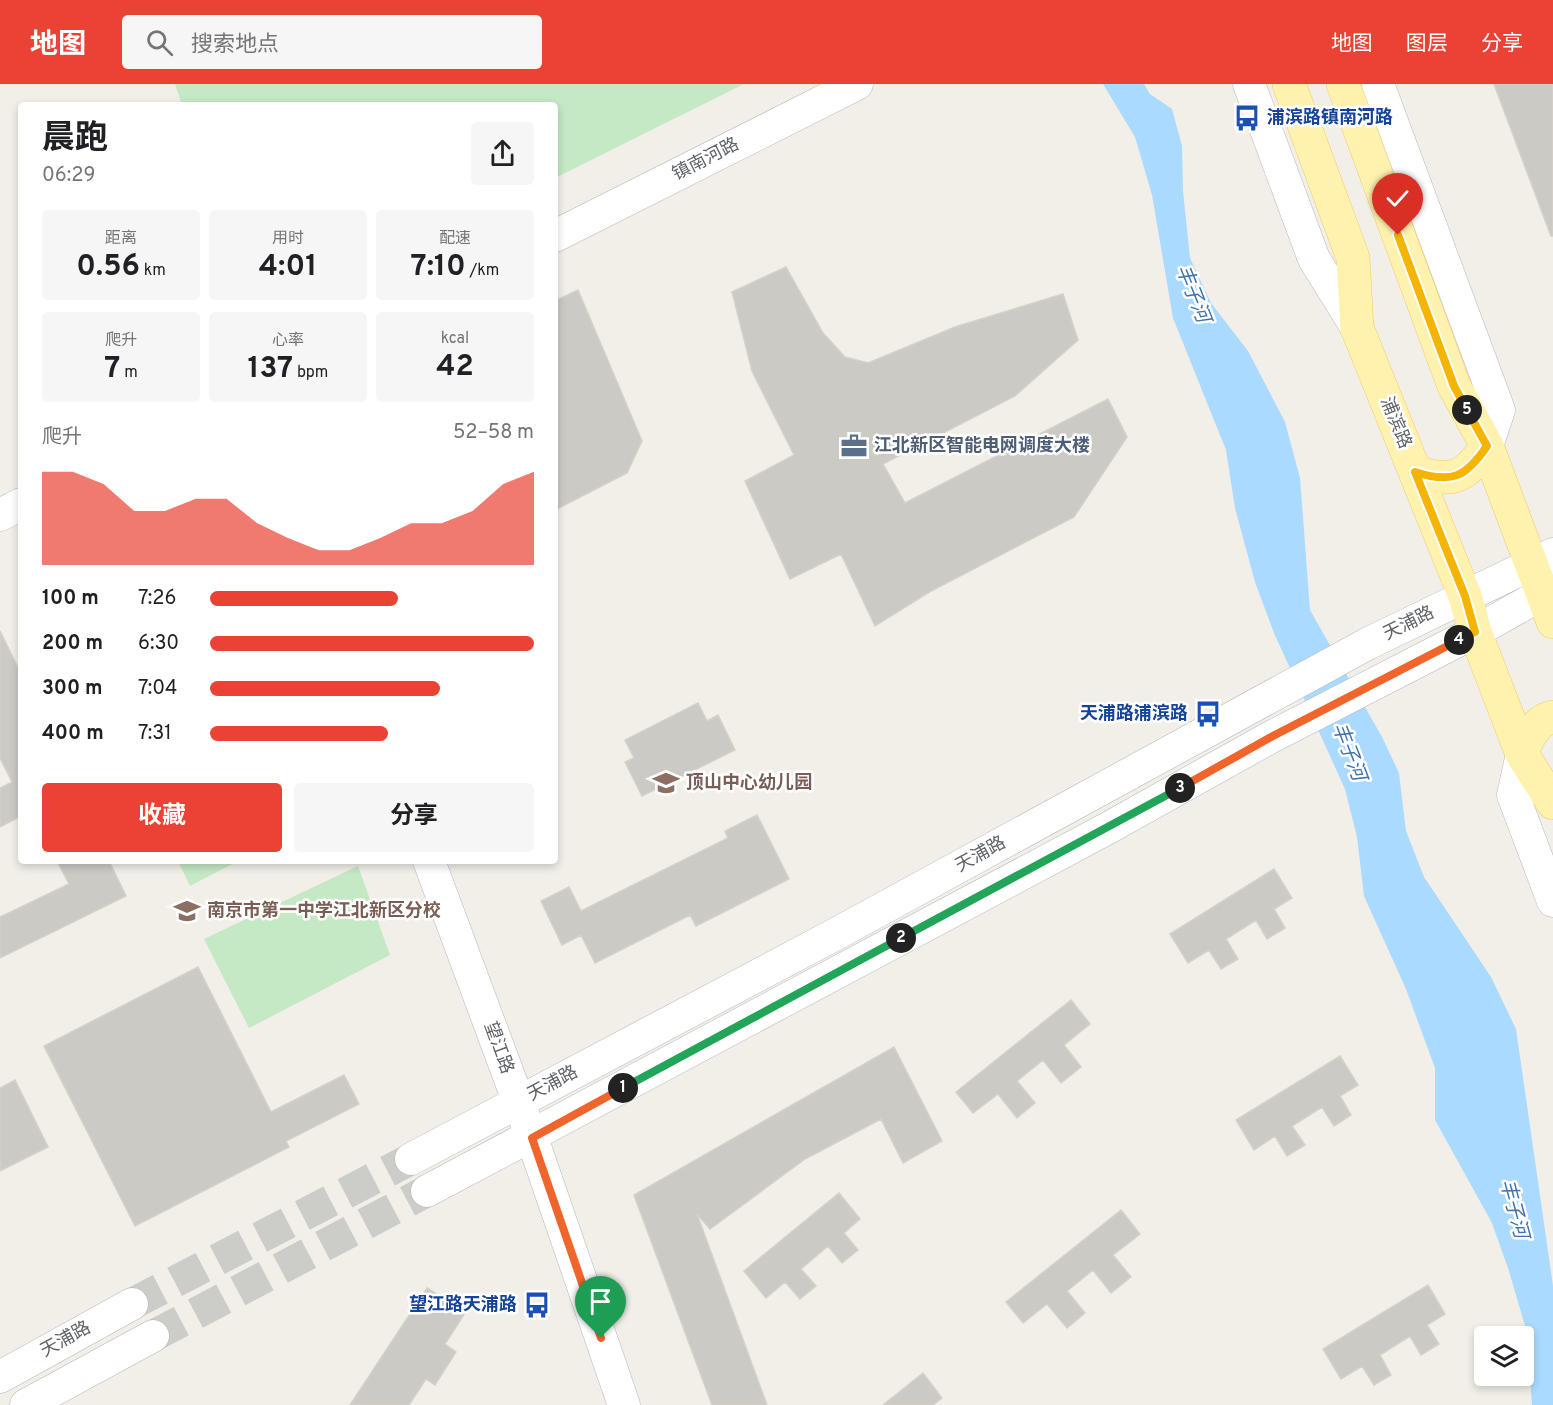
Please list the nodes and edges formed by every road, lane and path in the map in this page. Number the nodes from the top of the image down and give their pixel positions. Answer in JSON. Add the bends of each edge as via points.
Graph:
{"nodes":[{"id":1,"x":856,"y":84,"type":"edge"},
{"id":2,"x":1250,"y":84,"type":"edge"},
{"id":3,"x":1289,"y":84,"type":"edge"},
{"id":4,"x":1343,"y":84,"type":"edge"},
{"id":5,"x":1378,"y":84,"type":"edge"},
{"id":6,"x":558,"y":234,"type":"edge"},
{"id":7,"x":1357,"y":328,"type":"junction"},
{"id":8,"x":1487,"y":446,"type":"junction"},
{"id":9,"x":1415,"y":472,"type":"junction"},
{"id":10,"x":18,"y":505,"type":"edge"},
{"id":11,"x":0,"y":514,"type":"edge"},
{"id":12,"x":1546,"y":584,"type":"edge"},
{"id":13,"x":1465,"y":596,"type":"junction"},
{"id":14,"x":1475,"y":632,"type":"junction"},
{"id":15,"x":1553,"y":717,"type":"edge"},
{"id":16,"x":1522,"y":754,"type":"junction"},
{"id":17,"x":1553,"y":803,"type":"edge"},
{"id":18,"x":430,"y":864,"type":"edge"},
{"id":19,"x":1553,"y":901,"type":"edge"},
{"id":20,"x":518,"y":1102,"type":"junction"},
{"id":21,"x":532,"y":1138,"type":"junction"},
{"id":22,"x":411,"y":1159,"type":"tunnel mouth"},
{"id":23,"x":427,"y":1191,"type":"tunnel mouth"},
{"id":24,"x":132,"y":1304,"type":"tunnel mouth"},
{"id":25,"x":153,"y":1336,"type":"tunnel mouth"},
{"id":26,"x":0,"y":1377,"type":"edge"},
{"id":27,"x":26,"y":1405,"type":"edge"},
{"id":28,"x":624,"y":1405,"type":"edge"}],
"edges":[{"from":1,"to":6,"type":"street","name":"镇南河路"},
{"from":2,"to":7,"type":"street","name":"浦滨路","via":[[1314,259]]},
{"from":3,"to":7,"type":"main road","name":"浦滨路","via":[[1353,258]]},
{"from":4,"to":8,"type":"main road","via":[[1454,386]]},
{"from":5,"to":8,"type":"street","via":[[1499,410]]},
{"from":7,"to":9,"type":"main road","name":"浦滨路"},
{"from":8,"to":9,"type":"main road","via":[[1475,464],[1459,477],[1433,478]]},
{"from":8,"to":12,"type":"main road"},
{"from":9,"to":13,"type":"main road","name":"浦滨路"},
{"from":10,"to":11,"type":"street"},
{"from":12,"to":13,"type":"street","name":"天浦路"},
{"from":12,"to":14,"type":"street","name":"天浦路"},
{"from":13,"to":14,"type":"main road","name":"浦滨路"},
{"from":13,"to":20,"type":"street","name":"天浦路","via":[[1367,644],[834,935]]},
{"from":14,"to":16,"type":"main road","name":"浦滨路"},
{"from":14,"to":21,"type":"street","name":"天浦路","via":[[1271,737]]},
{"from":15,"to":16,"type":"main road","via":[[1529,735]]},
{"from":16,"to":17,"type":"main road","name":"浦滨路"},
{"from":16,"to":19,"type":"street","via":[[1513,795]]},
{"from":18,"to":20,"type":"street","name":"望江路"},
{"from":20,"to":21,"type":"street","name":"望江路"},
{"from":20,"to":22,"type":"street","name":"天浦路"},
{"from":21,"to":23,"type":"street","name":"天浦路"},
{"from":21,"to":28,"type":"street","name":"望江路"},
{"from":24,"to":26,"type":"street","name":"天浦路"},
{"from":25,"to":27,"type":"street"}]}
